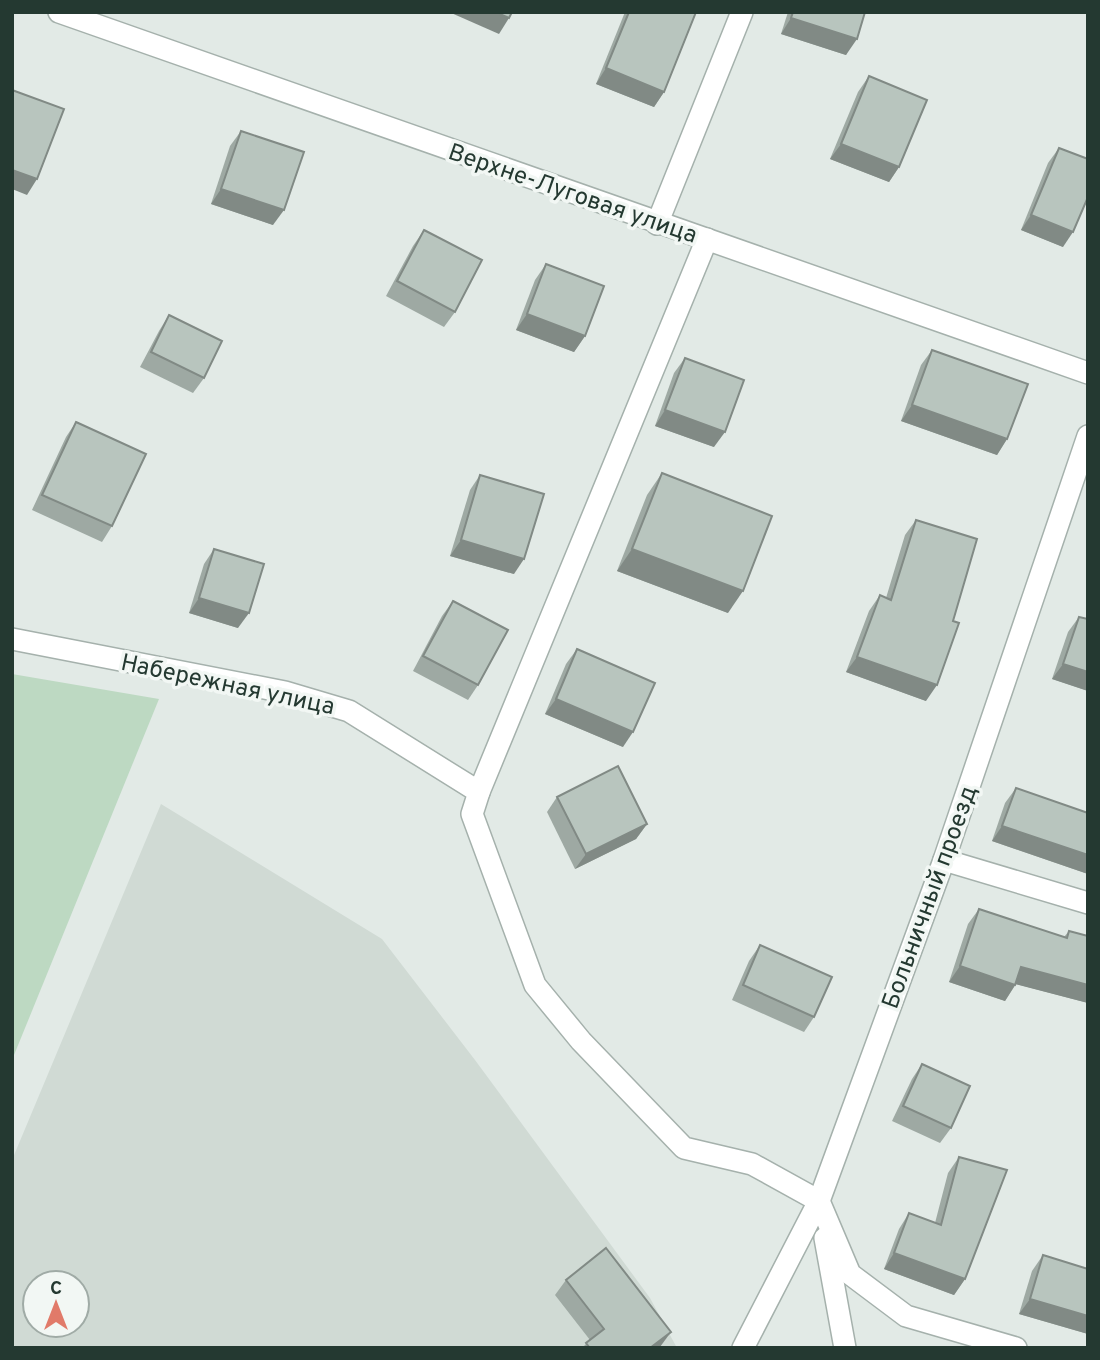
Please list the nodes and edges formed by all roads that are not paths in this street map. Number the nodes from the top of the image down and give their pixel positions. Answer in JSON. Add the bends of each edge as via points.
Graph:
{"nodes":[{"id":1,"x":60,"y":12,"type":"edge"},
{"id":2,"x":742,"y":12,"type":"edge"},
{"id":3,"x":657,"y":224,"type":"junction"},
{"id":4,"x":707,"y":239,"type":"junction"},
{"id":5,"x":1088,"y":373,"type":"edge"},
{"id":6,"x":1088,"y":436,"type":"edge"},
{"id":7,"x":12,"y":639,"type":"edge"},
{"id":8,"x":479,"y":792,"type":"junction"},
{"id":9,"x":944,"y":860,"type":"junction"},
{"id":10,"x":1088,"y":903,"type":"edge"},
{"id":11,"x":819,"y":1201,"type":"junction"},
{"id":12,"x":743,"y":1348,"type":"edge"},
{"id":13,"x":845,"y":1348,"type":"edge"},
{"id":14,"x":1016,"y":1348,"type":"edge"}],
"edges":[{"from":1,"to":3,"type":"street","name":"Верхне-Луговая улица"},
{"from":2,"to":3,"type":"street"},
{"from":3,"to":4,"type":"street","name":"Верхне-Луговая улица"},
{"from":4,"to":5,"type":"street","name":"Верхне-Луговая улица"},
{"from":4,"to":8,"type":"street"},
{"from":6,"to":9,"type":"street","name":"Больничный проезд"},
{"from":7,"to":8,"type":"street","name":"Набережная улица","via":[[285,692],[349,711]]},
{"from":8,"to":11,"type":"street","via":[[472,814],[536,985],[581,1041],[684,1148],[752,1164]]},
{"from":9,"to":10,"type":"street"},
{"from":9,"to":11,"type":"street","name":"Больничный проезд"},
{"from":11,"to":12,"type":"street","name":"Больничный проезд"},
{"from":11,"to":13,"type":"street"},
{"from":11,"to":14,"type":"street","via":[[850,1274],[906,1316]]}]}
